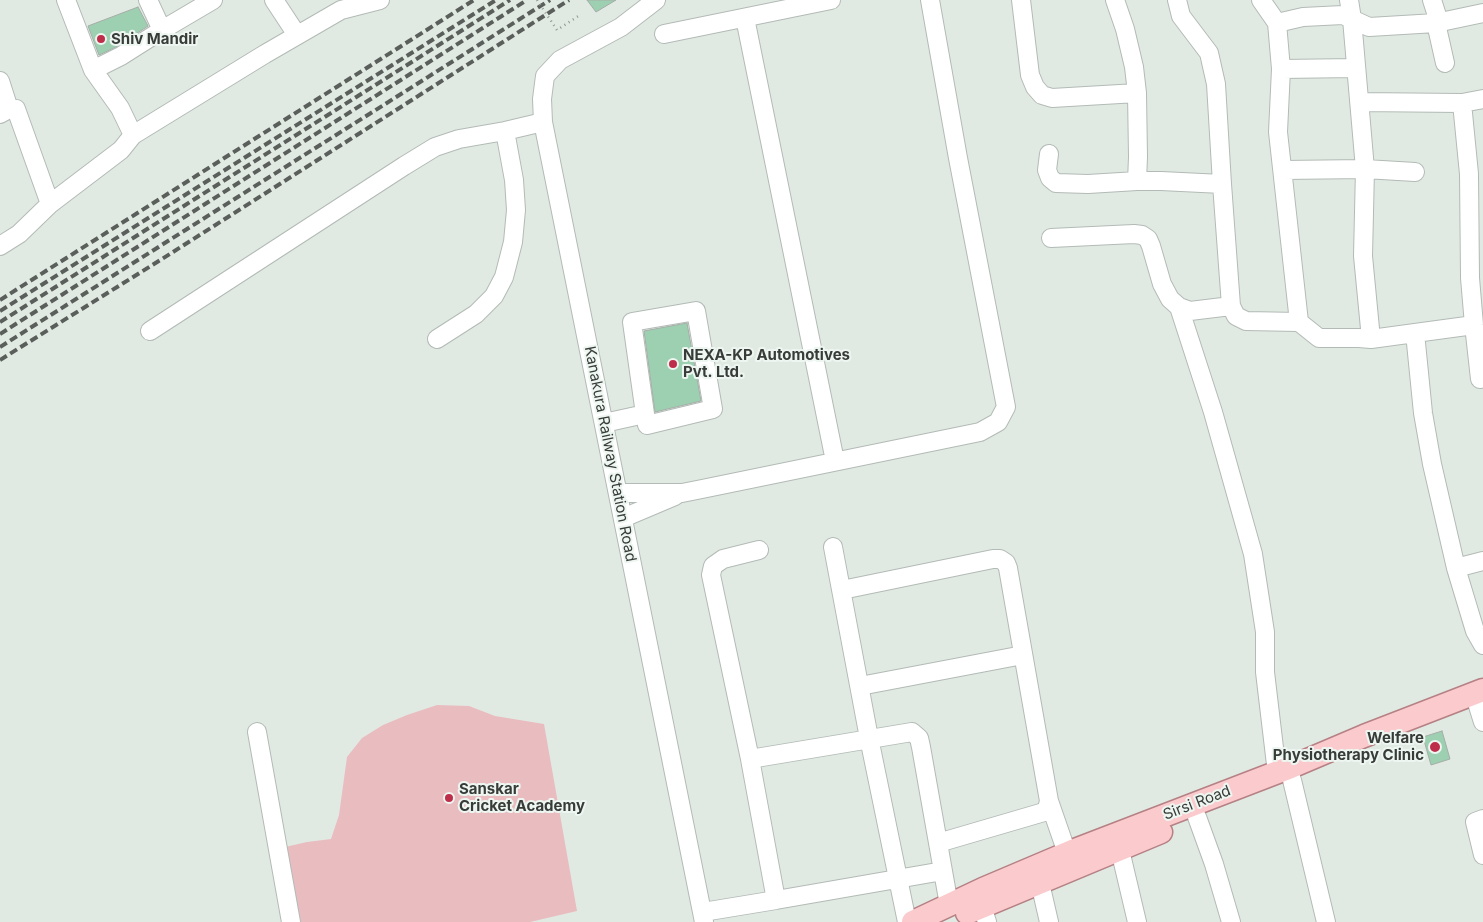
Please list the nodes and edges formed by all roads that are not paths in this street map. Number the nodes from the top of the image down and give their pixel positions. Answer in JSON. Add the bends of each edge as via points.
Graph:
{"nodes":[{"id":1,"x":66,"y":0,"type":"edge"},
{"id":2,"x":148,"y":0,"type":"edge"},
{"id":3,"x":213,"y":0,"type":"edge"},
{"id":4,"x":274,"y":0,"type":"edge"},
{"id":5,"x":380,"y":0,"type":"edge"},
{"id":6,"x":656,"y":0,"type":"edge"},
{"id":7,"x":832,"y":0,"type":"edge"},
{"id":8,"x":930,"y":0,"type":"edge"},
{"id":9,"x":1021,"y":0,"type":"edge"},
{"id":10,"x":1115,"y":0,"type":"edge"},
{"id":11,"x":1177,"y":0,"type":"edge"},
{"id":12,"x":1261,"y":0,"type":"edge"},
{"id":13,"x":1348,"y":0,"type":"edge"},
{"id":14,"x":1432,"y":0,"type":"edge"},
{"id":15,"x":1483,"y":13,"type":"edge"},
{"id":16,"x":745,"y":18,"type":"junction"},
{"id":17,"x":1352,"y":19,"type":"junction"},
{"id":18,"x":1276,"y":23,"type":"junction"},
{"id":19,"x":1437,"y":23,"type":"junction"},
{"id":20,"x":162,"y":30,"type":"junction"},
{"id":21,"x":664,"y":34,"type":"dead end"},
{"id":22,"x":297,"y":35,"type":"junction"},
{"id":23,"x":1445,"y":63,"type":"dead end"},
{"id":24,"x":1356,"y":68,"type":"junction"},
{"id":25,"x":1281,"y":69,"type":"junction"},
{"id":26,"x":92,"y":70,"type":"junction"},
{"id":27,"x":0,"y":81,"type":"edge"},
{"id":28,"x":1137,"y":93,"type":"junction"},
{"id":29,"x":1483,"y":100,"type":"edge"},
{"id":30,"x":1359,"y":102,"type":"junction"},
{"id":31,"x":1462,"y":103,"type":"junction"},
{"id":32,"x":4,"y":111,"type":"edge"},
{"id":33,"x":543,"y":122,"type":"junction"},
{"id":34,"x":505,"y":131,"type":"junction"},
{"id":35,"x":133,"y":135,"type":"junction"},
{"id":36,"x":1050,"y":154,"type":"dead end"},
{"id":37,"x":1365,"y":169,"type":"junction"},
{"id":38,"x":1283,"y":170,"type":"junction"},
{"id":39,"x":1416,"y":172,"type":"dead end"},
{"id":40,"x":1137,"y":181,"type":"junction"},
{"id":41,"x":1222,"y":184,"type":"junction"},
{"id":42,"x":50,"y":204,"type":"junction"},
{"id":43,"x":1051,"y":238,"type":"dead end"},
{"id":44,"x":0,"y":246,"type":"edge"},
{"id":45,"x":1477,"y":262,"type":"edge"},
{"id":46,"x":1231,"y":306,"type":"junction"},
{"id":47,"x":1179,"y":307,"type":"junction"},
{"id":48,"x":1299,"y":322,"type":"junction"},
{"id":49,"x":1474,"y":325,"type":"junction"},
{"id":50,"x":150,"y":331,"type":"dead end"},
{"id":51,"x":1415,"y":333,"type":"junction"},
{"id":52,"x":437,"y":339,"type":"dead end"},
{"id":53,"x":1371,"y":339,"type":"junction"},
{"id":54,"x":1480,"y":379,"type":"dead end"},
{"id":55,"x":645,"y":414,"type":"junction"},
{"id":56,"x":604,"y":423,"type":"junction"},
{"id":57,"x":835,"y":461,"type":"junction"},
{"id":58,"x":618,"y":493,"type":"junction"},
{"id":59,"x":682,"y":493,"type":"junction"},
{"id":60,"x":623,"y":518,"type":"junction"},
{"id":61,"x":833,"y":547,"type":"dead end"},
{"id":62,"x":759,"y":550,"type":"dead end"},
{"id":63,"x":1483,"y":560,"type":"edge"},
{"id":64,"x":1456,"y":568,"type":"junction"},
{"id":65,"x":842,"y":590,"type":"junction"},
{"id":66,"x":1483,"y":645,"type":"edge"},
{"id":67,"x":1023,"y":655,"type":"junction"},
{"id":68,"x":860,"y":686,"type":"junction"},
{"id":69,"x":1482,"y":706,"type":"edge"},
{"id":70,"x":258,"y":732,"type":"dead end"},
{"id":71,"x":869,"y":738,"type":"junction"},
{"id":72,"x":750,"y":759,"type":"junction"},
{"id":73,"x":1284,"y":777,"type":"junction"},
{"id":74,"x":1049,"y":801,"type":"junction"},
{"id":75,"x":1197,"y":817,"type":"junction"},
{"id":76,"x":1483,"y":819,"type":"edge"},
{"id":77,"x":938,"y":843,"type":"junction"},
{"id":78,"x":1120,"y":850,"type":"junction"},
{"id":79,"x":1067,"y":853,"type":"junction"},
{"id":80,"x":1483,"y":855,"type":"edge"},
{"id":81,"x":943,"y":871,"type":"junction"},
{"id":82,"x":1036,"y":875,"type":"junction"},
{"id":83,"x":898,"y":878,"type":"junction"},
{"id":84,"x":776,"y":900,"type":"junction"},
{"id":85,"x":948,"y":914,"type":"edge"},
{"id":86,"x":985,"y":914,"type":"edge"},
{"id":87,"x":704,"y":917,"type":"edge"},
{"id":88,"x":291,"y":922,"type":"edge"},
{"id":89,"x":907,"y":922,"type":"edge"},
{"id":90,"x":913,"y":922,"type":"edge"},
{"id":91,"x":1049,"y":922,"type":"edge"},
{"id":92,"x":1137,"y":922,"type":"edge"},
{"id":93,"x":1231,"y":922,"type":"edge"},
{"id":94,"x":1326,"y":922,"type":"edge"}],
"edges":[{"from":1,"to":26,"type":"street"},
{"from":2,"to":20,"type":"street"},
{"from":3,"to":20,"type":"street"},
{"from":4,"to":22,"type":"street"},
{"from":5,"to":22,"type":"street","via":[[341,10]]},
{"from":6,"to":33,"type":"street","name":"Kanakura Railway Station Road","via":[[621,27],[560,60],[545,76]]},
{"from":7,"to":16,"type":"street"},
{"from":8,"to":57,"type":"street","via":[[1006,407],[998,422],[980,432]]},
{"from":9,"to":28,"type":"street","via":[[1030,75],[1042,95],[1052,98]]},
{"from":10,"to":28,"type":"street","via":[[1134,67]]},
{"from":11,"to":41,"type":"street","via":[[1182,16],[1209,53],[1216,84]]},
{"from":12,"to":18,"type":"street"},
{"from":13,"to":17,"type":"street"},
{"from":14,"to":19,"type":"street"},
{"from":15,"to":19,"type":"street"},
{"from":16,"to":21,"type":"street"},
{"from":16,"to":57,"type":"street"},
{"from":17,"to":18,"type":"street","via":[[1343,15],[1303,17]]},
{"from":17,"to":19,"type":"street","via":[[1369,27]]},
{"from":17,"to":24,"type":"street"},
{"from":18,"to":25,"type":"street"},
{"from":19,"to":23,"type":"street"},
{"from":20,"to":26,"type":"street"},
{"from":22,"to":35,"type":"street"},
{"from":24,"to":25,"type":"street"},
{"from":24,"to":30,"type":"street"},
{"from":25,"to":38,"type":"street","via":[[1278,132]]},
{"from":26,"to":35,"type":"street","via":[[120,108]]},
{"from":27,"to":32,"type":"street"},
{"from":28,"to":40,"type":"street"},
{"from":29,"to":31,"type":"street"},
{"from":30,"to":31,"type":"street"},
{"from":30,"to":37,"type":"street"},
{"from":31,"to":45,"type":"street","via":[[1469,174],[1469,229]]},
{"from":32,"to":42,"type":"street","via":[[16,109]]},
{"from":33,"to":34,"type":"street"},
{"from":33,"to":56,"type":"street","name":"Kanakura Railway Station Road"},
{"from":34,"to":50,"type":"street","via":[[459,139],[395,171]]},
{"from":34,"to":52,"type":"street","via":[[516,210],[513,242],[504,277],[494,296],[476,314]]},
{"from":35,"to":42,"type":"street","via":[[121,150]]},
{"from":36,"to":40,"type":"street","via":[[1047,170],[1056,183]]},
{"from":37,"to":38,"type":"street"},
{"from":37,"to":39,"type":"street"},
{"from":37,"to":53,"type":"street","via":[[1363,256]]},
{"from":38,"to":48,"type":"street"},
{"from":40,"to":41,"type":"street"},
{"from":41,"to":46,"type":"street"},
{"from":42,"to":44,"type":"street","via":[[19,234]]},
{"from":43,"to":47,"type":"street","via":[[1134,234],[1148,239],[1162,284]]},
{"from":45,"to":49,"type":"street","via":[[1470,278]]},
{"from":46,"to":47,"type":"street","via":[[1190,311]]},
{"from":46,"to":48,"type":"street","via":[[1236,316],[1246,321]]},
{"from":47,"to":73,"type":"street","via":[[1253,554],[1265,632],[1265,672]]},
{"from":48,"to":53,"type":"street","via":[[1319,338]]},
{"from":49,"to":51,"type":"street"},
{"from":49,"to":54,"type":"street"},
{"from":51,"to":53,"type":"street"},
{"from":51,"to":64,"type":"street","via":[[1423,413]]},
{"from":55,"to":55,"type":"street","via":[[632,322],[696,311],[713,409],[647,425]]},
{"from":55,"to":56,"type":"street"},
{"from":56,"to":58,"type":"street","name":"Kanakura Railway Station Road"},
{"from":57,"to":59,"type":"street"},
{"from":58,"to":59,"type":"street"},
{"from":58,"to":60,"type":"street","name":"Kanakura Railway Station Road"},
{"from":59,"to":60,"type":"street"},
{"from":60,"to":87,"type":"street","name":"Kanakura Railway Station Road"},
{"from":61,"to":65,"type":"street"},
{"from":62,"to":72,"type":"street","via":[[723,559],[713,566],[711,574]]},
{"from":63,"to":64,"type":"street"},
{"from":64,"to":66,"type":"street","via":[[1475,631]]},
{"from":65,"to":67,"type":"street","via":[[1000,559],[1008,568]]},
{"from":65,"to":68,"type":"street"},
{"from":67,"to":68,"type":"street"},
{"from":67,"to":74,"type":"street"},
{"from":68,"to":71,"type":"street"},
{"from":69,"to":73,"type":"main road","name":"Sirsi Road"},
{"from":70,"to":88,"type":"street"},
{"from":71,"to":72,"type":"street"},
{"from":71,"to":77,"type":"street","via":[[912,732],[919,738]]},
{"from":71,"to":83,"type":"street"},
{"from":72,"to":84,"type":"street"},
{"from":73,"to":75,"type":"main road","name":"Sirsi Road"},
{"from":73,"to":79,"type":"main road","name":"Sirsi Road"},
{"from":73,"to":94,"type":"street"},
{"from":74,"to":77,"type":"street","via":[[1044,812]]},
{"from":74,"to":79,"type":"street"},
{"from":75,"to":78,"type":"main road","name":"Sirsi Road"},
{"from":75,"to":93,"type":"street"},
{"from":76,"to":80,"type":"street","via":[[1475,822]]},
{"from":77,"to":81,"type":"street"},
{"from":78,"to":82,"type":"main road","name":"Sirsi Road"},
{"from":78,"to":92,"type":"street"},
{"from":79,"to":82,"type":"main road","name":"Sirsi Road"},
{"from":81,"to":83,"type":"street"},
{"from":81,"to":85,"type":"street"},
{"from":82,"to":85,"type":"main road","name":"Sirsi Road"},
{"from":82,"to":86,"type":"main road","name":"Sirsi Road"},
{"from":82,"to":91,"type":"street"},
{"from":83,"to":84,"type":"street"},
{"from":83,"to":89,"type":"street"},
{"from":84,"to":87,"type":"street"},
{"from":85,"to":86,"type":"main road","name":"Sirsi Road"},
{"from":85,"to":90,"type":"main road","name":"Sirsi Road"}]}
